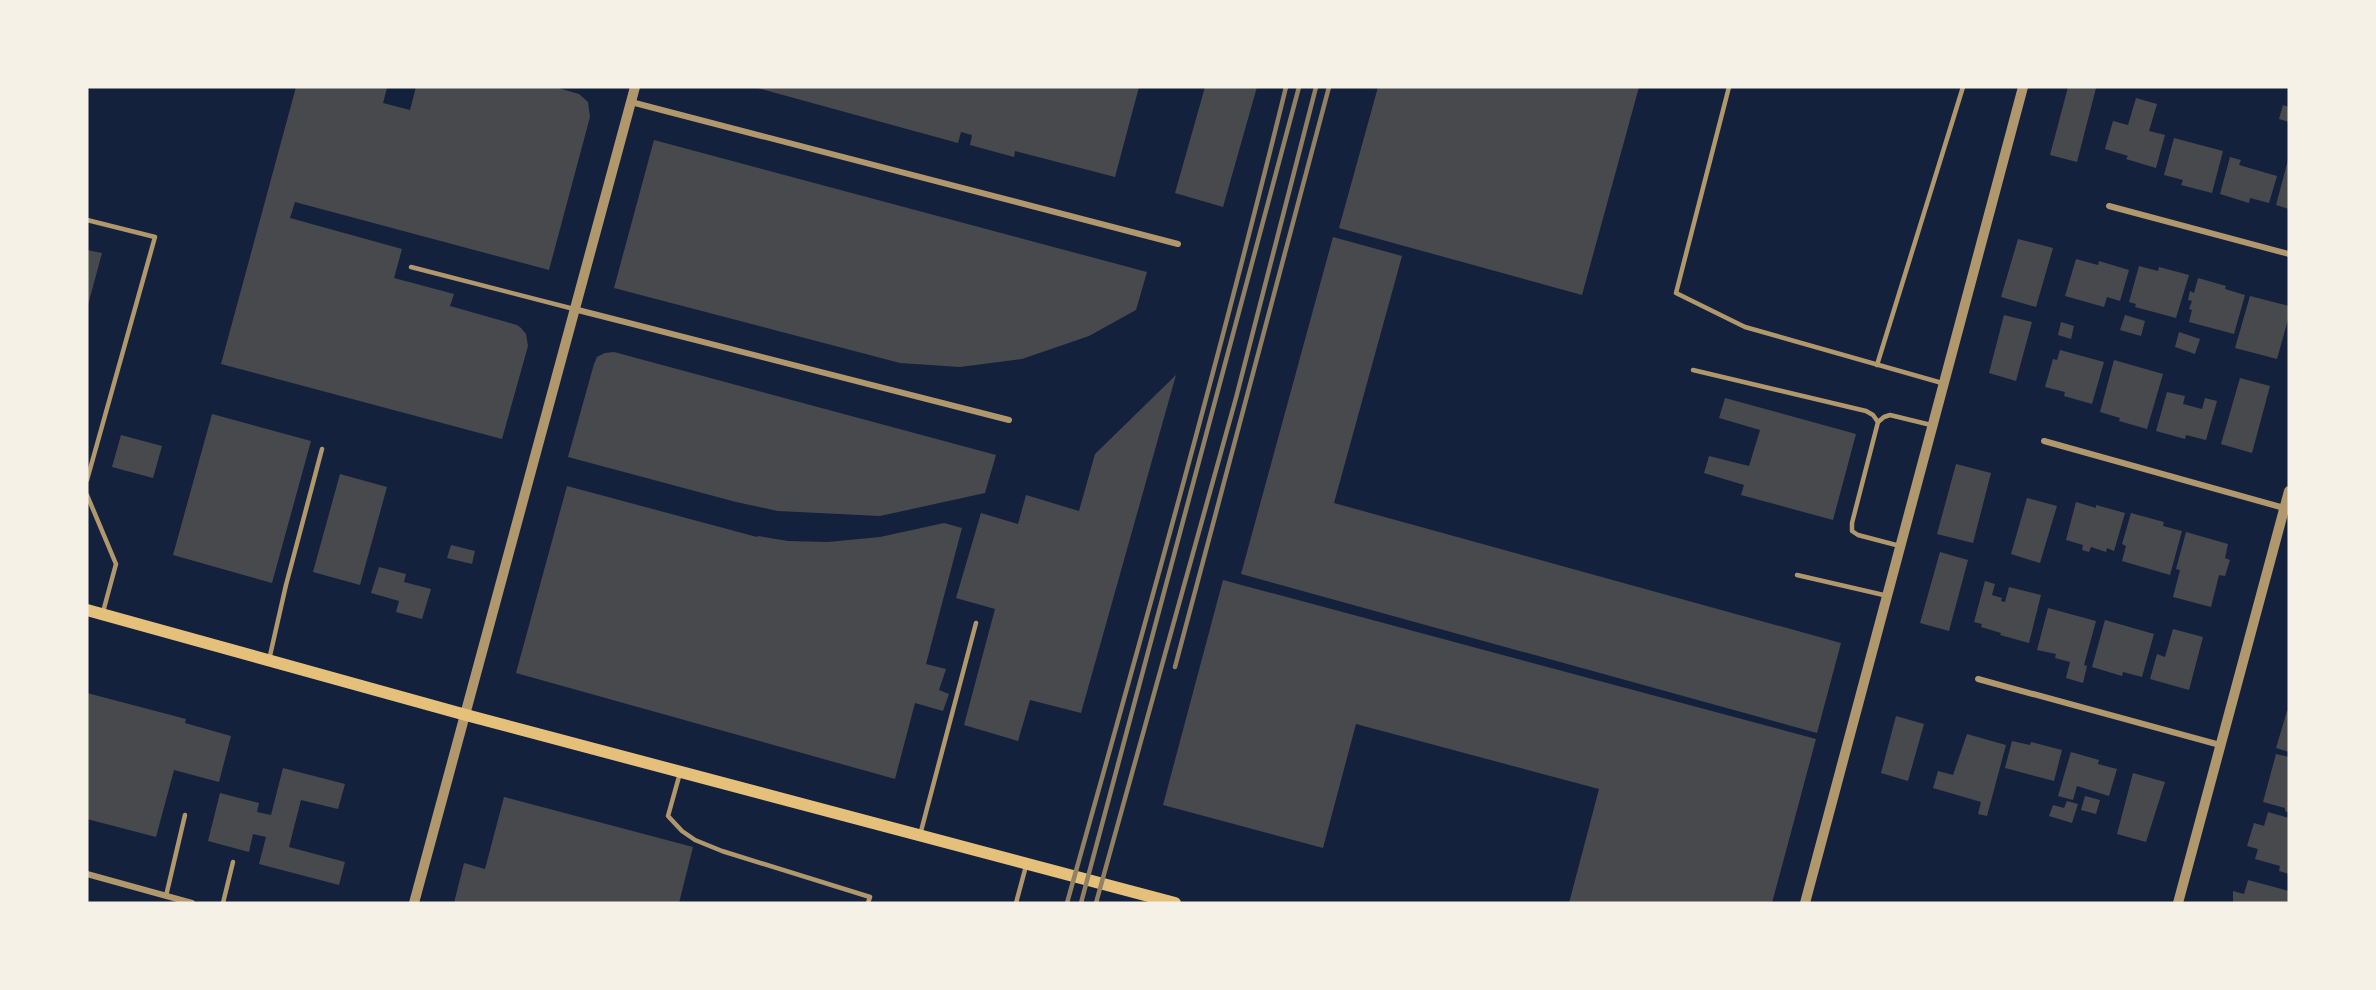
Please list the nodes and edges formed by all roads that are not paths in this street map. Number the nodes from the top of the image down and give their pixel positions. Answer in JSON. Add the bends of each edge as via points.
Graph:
{"nodes":[{"id":1,"x":635,"y":87,"type":"edge"},
{"id":2,"x":1729,"y":87,"type":"edge"},
{"id":3,"x":1963,"y":87,"type":"edge"},
{"id":4,"x":2023,"y":87,"type":"edge"},
{"id":5,"x":631,"y":102,"type":"junction"},
{"id":6,"x":2109,"y":206,"type":"dead end"},
{"id":7,"x":87,"y":220,"type":"edge"},
{"id":8,"x":1178,"y":244,"type":"dead end"},
{"id":9,"x":2289,"y":254,"type":"edge"},
{"id":10,"x":411,"y":267,"type":"dead end"},
{"id":11,"x":574,"y":309,"type":"junction"},
{"id":12,"x":1877,"y":364,"type":"junction"},
{"id":13,"x":1693,"y":370,"type":"dead end"},
{"id":14,"x":1945,"y":383,"type":"junction"},
{"id":15,"x":1010,"y":420,"type":"dead end"},
{"id":16,"x":1878,"y":422,"type":"junction"},
{"id":17,"x":1934,"y":426,"type":"junction"},
{"id":18,"x":2044,"y":441,"type":"dead end"},
{"id":19,"x":322,"y":449,"type":"dead end"},
{"id":20,"x":87,"y":480,"type":"edge"},
{"id":21,"x":2289,"y":491,"type":"edge"},
{"id":22,"x":87,"y":495,"type":"edge"},
{"id":23,"x":2284,"y":508,"type":"junction"},
{"id":24,"x":1902,"y":546,"type":"junction"},
{"id":25,"x":1797,"y":575,"type":"dead end"},
{"id":26,"x":1888,"y":596,"type":"junction"},
{"id":27,"x":87,"y":610,"type":"edge"},
{"id":28,"x":102,"y":614,"type":"junction"},
{"id":29,"x":976,"y":623,"type":"dead end"},
{"id":30,"x":269,"y":660,"type":"junction"},
{"id":31,"x":1978,"y":679,"type":"dead end"},
{"id":32,"x":466,"y":715,"type":"junction"},
{"id":33,"x":2220,"y":745,"type":"junction"},
{"id":34,"x":681,"y":770,"type":"junction"},
{"id":35,"x":185,"y":815,"type":"dead end"},
{"id":36,"x":920,"y":835,"type":"junction"},
{"id":37,"x":233,"y":862,"type":"dead end"},
{"id":38,"x":1027,"y":863,"type":"junction"},
{"id":39,"x":87,"y":874,"type":"edge"},
{"id":40,"x":166,"y":896,"type":"junction"},
{"id":41,"x":192,"y":903,"type":"edge"},
{"id":42,"x":223,"y":903,"type":"edge"},
{"id":43,"x":414,"y":903,"type":"edge"},
{"id":44,"x":868,"y":903,"type":"edge"},
{"id":45,"x":1016,"y":903,"type":"edge"},
{"id":46,"x":1175,"y":903,"type":"edge"},
{"id":47,"x":1805,"y":903,"type":"edge"},
{"id":48,"x":2178,"y":903,"type":"edge"}],
"edges":[{"from":1,"to":5,"type":"street"},
{"from":2,"to":12,"type":"lane","via":[[1676,293],[1745,327]]},
{"from":3,"to":12,"type":"lane"},
{"from":4,"to":14,"type":"street"},
{"from":5,"to":8,"type":"street"},
{"from":5,"to":11,"type":"street"},
{"from":6,"to":9,"type":"street"},
{"from":7,"to":20,"type":"lane","via":[[155,237]]},
{"from":10,"to":11,"type":"lane"},
{"from":11,"to":15,"type":"street"},
{"from":11,"to":32,"type":"street"},
{"from":12,"to":14,"type":"lane"},
{"from":13,"to":16,"type":"lane","via":[[1866,411]]},
{"from":14,"to":17,"type":"street"},
{"from":16,"to":17,"type":"lane","via":[[1890,415]]},
{"from":16,"to":24,"type":"lane","via":[[1852,531]]},
{"from":17,"to":24,"type":"street"},
{"from":18,"to":23,"type":"street"},
{"from":19,"to":30,"type":"lane"},
{"from":21,"to":23,"type":"street"},
{"from":22,"to":28,"type":"lane","via":[[116,564]]},
{"from":23,"to":33,"type":"street"},
{"from":24,"to":26,"type":"street"},
{"from":25,"to":26,"type":"lane"},
{"from":26,"to":47,"type":"street"},
{"from":27,"to":28,"type":"main road"},
{"from":28,"to":30,"type":"main road"},
{"from":29,"to":36,"type":"lane"},
{"from":30,"to":32,"type":"main road"},
{"from":31,"to":33,"type":"street"},
{"from":32,"to":34,"type":"main road"},
{"from":32,"to":43,"type":"street"},
{"from":33,"to":48,"type":"street"},
{"from":34,"to":36,"type":"main road"},
{"from":34,"to":44,"type":"lane","via":[[668,816],[682,831],[722,851],[870,897]]},
{"from":35,"to":40,"type":"lane"},
{"from":36,"to":38,"type":"main road"},
{"from":37,"to":42,"type":"lane"},
{"from":38,"to":45,"type":"lane"},
{"from":38,"to":46,"type":"main road"},
{"from":39,"to":40,"type":"street"},
{"from":40,"to":41,"type":"street"}]}
